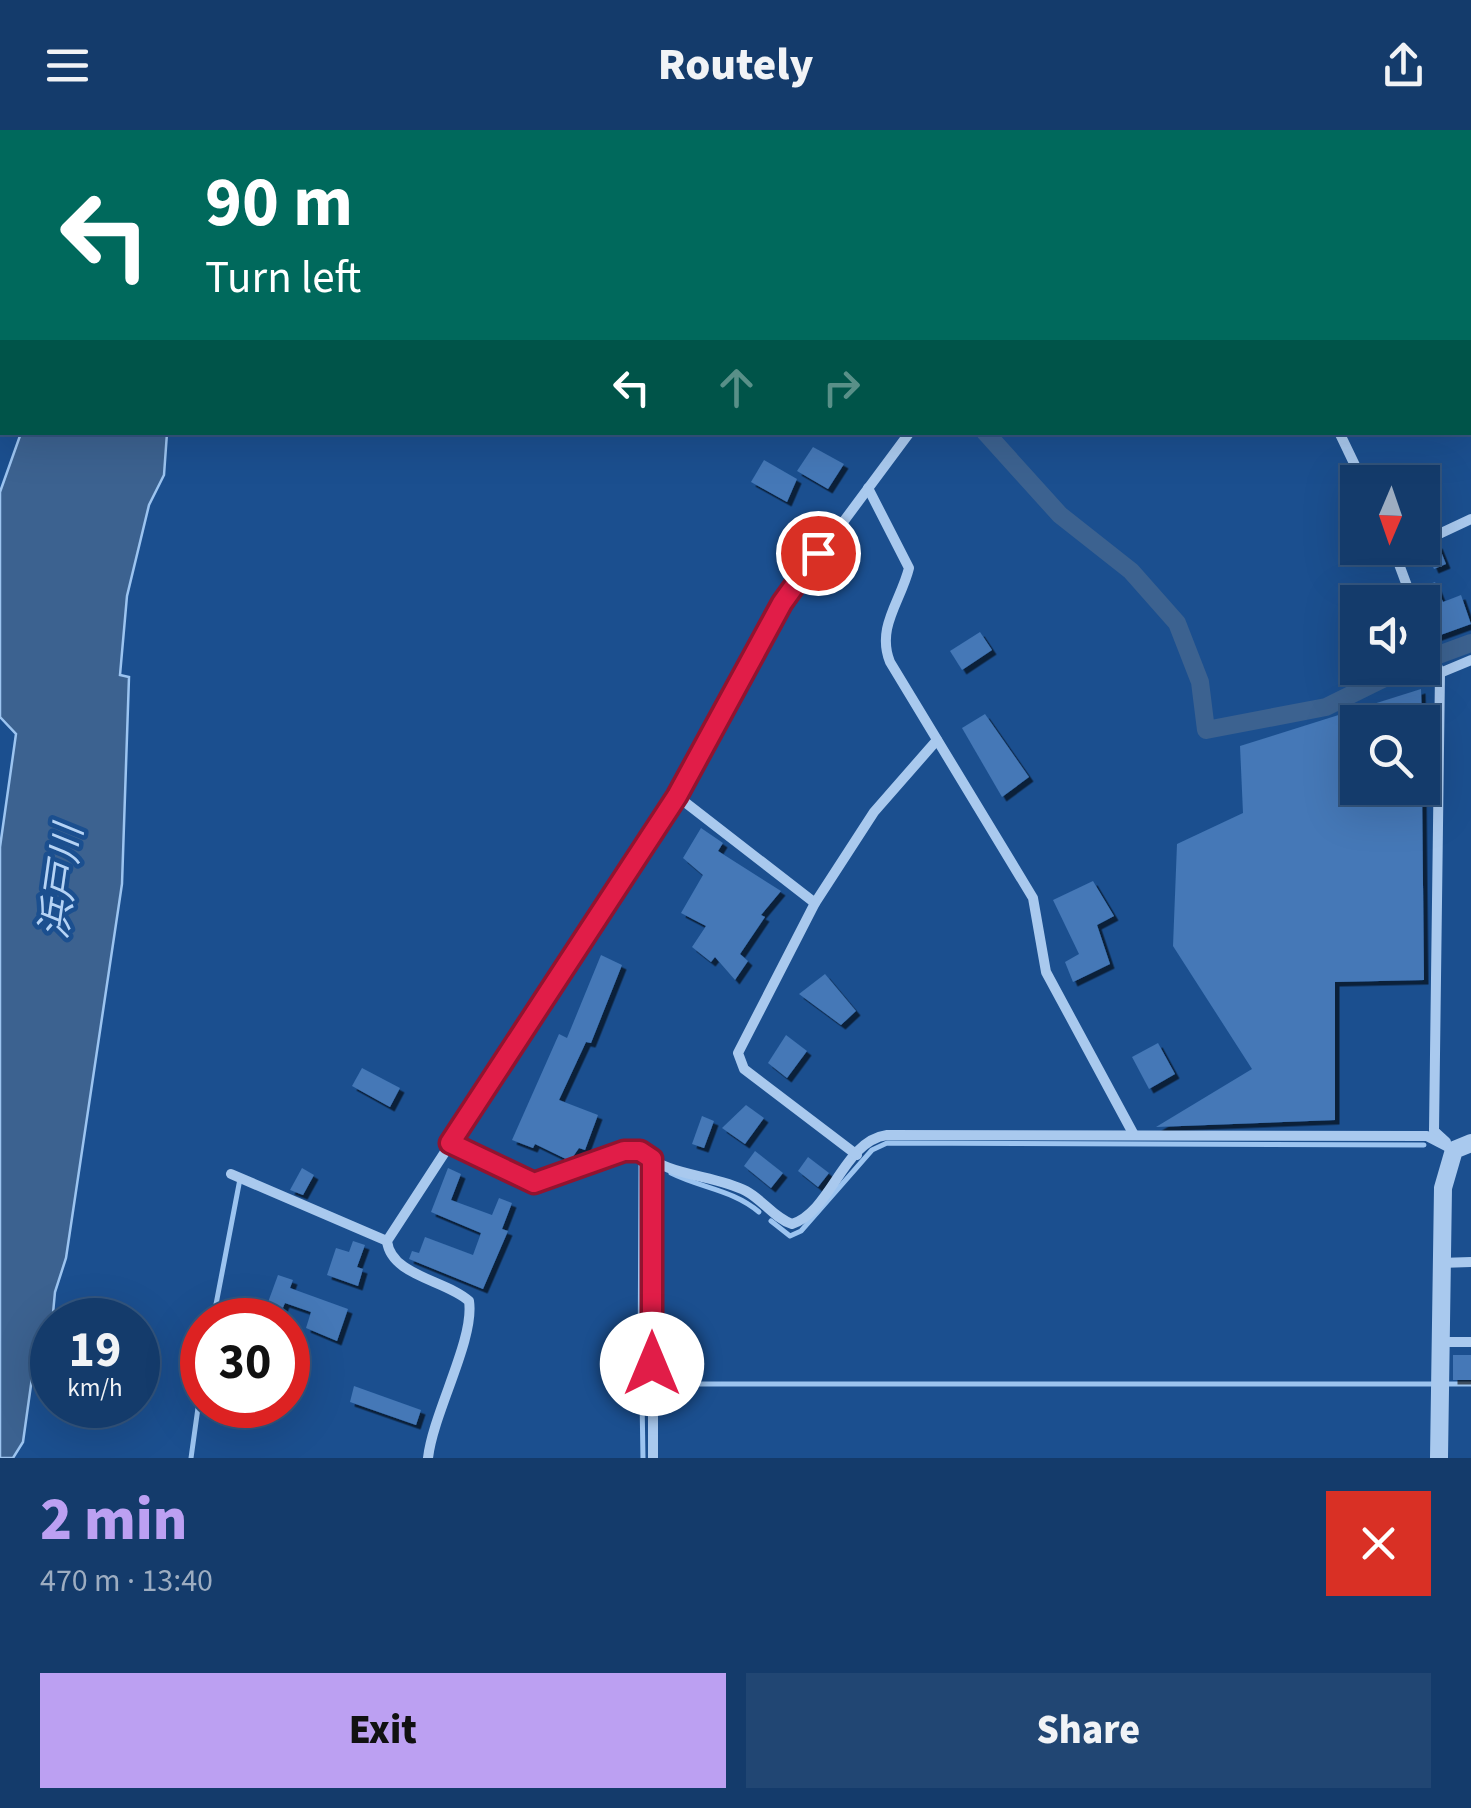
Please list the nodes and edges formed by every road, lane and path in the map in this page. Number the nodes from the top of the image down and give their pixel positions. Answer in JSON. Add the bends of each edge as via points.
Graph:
{"nodes":[{"id":1,"x":908,"y":435,"type":"edge"},
{"id":2,"x":1340,"y":435,"type":"edge"},
{"id":3,"x":1355,"y":465,"type":"edge"},
{"id":4,"x":868,"y":488,"type":"junction"},
{"id":5,"x":1471,"y":519,"type":"edge"},
{"id":6,"x":1440,"y":534,"type":"edge"},
{"id":7,"x":1471,"y":660,"type":"edge"},
{"id":8,"x":1440,"y":668,"type":"edge"},
{"id":9,"x":1438,"y":685,"type":"edge"},
{"id":10,"x":937,"y":740,"type":"junction"},
{"id":11,"x":677,"y":796,"type":"junction"},
{"id":12,"x":815,"y":903,"type":"junction"},
{"id":13,"x":1134,"y":1134,"type":"junction"},
{"id":14,"x":450,"y":1143,"type":"junction"},
{"id":15,"x":1462,"y":1146,"type":"edge"},
{"id":16,"x":858,"y":1155,"type":"junction"},
{"id":17,"x":652,"y":1159,"type":"junction"},
{"id":18,"x":231,"y":1174,"type":"dead end"},
{"id":19,"x":388,"y":1240,"type":"junction"},
{"id":20,"x":1471,"y":1262,"type":"edge"},
{"id":21,"x":1440,"y":1263,"type":"junction"},
{"id":22,"x":1440,"y":1342,"type":"junction"},
{"id":23,"x":1471,"y":1342,"type":"edge"},
{"id":24,"x":428,"y":1458,"type":"edge"},
{"id":25,"x":652,"y":1458,"type":"edge"},
{"id":26,"x":1439,"y":1458,"type":"edge"}],
"edges":[{"from":1,"to":4,"type":"street"},
{"from":2,"to":3,"type":"street"},
{"from":4,"to":10,"type":"street","via":[[909,568],[883,645]]},
{"from":4,"to":11,"type":"street","via":[[782,603]]},
{"from":5,"to":6,"type":"street"},
{"from":7,"to":8,"type":"street"},
{"from":9,"to":15,"type":"street","via":[[1434,1131]]},
{"from":10,"to":12,"type":"street","via":[[874,812]]},
{"from":10,"to":13,"type":"street","via":[[1033,898],[1046,972]]},
{"from":11,"to":12,"type":"street"},
{"from":11,"to":14,"type":"street"},
{"from":12,"to":16,"type":"street","via":[[738,1053],[740,1063]]},
{"from":13,"to":15,"type":"street","via":[[1427,1136]]},
{"from":13,"to":16,"type":"street","via":[[887,1135]]},
{"from":14,"to":17,"type":"street","via":[[534,1183],[624,1151]]},
{"from":14,"to":19,"type":"street"},
{"from":15,"to":21,"type":"street","via":[[1445,1172]]},
{"from":16,"to":17,"type":"street","via":[[807,1217],[792,1224],[743,1189]]},
{"from":17,"to":25,"type":"street"},
{"from":18,"to":19,"type":"street"},
{"from":19,"to":24,"type":"street","via":[[400,1264],[469,1301]]},
{"from":20,"to":21,"type":"street"},
{"from":21,"to":22,"type":"street"},
{"from":22,"to":23,"type":"street"},
{"from":22,"to":26,"type":"street"}]}
